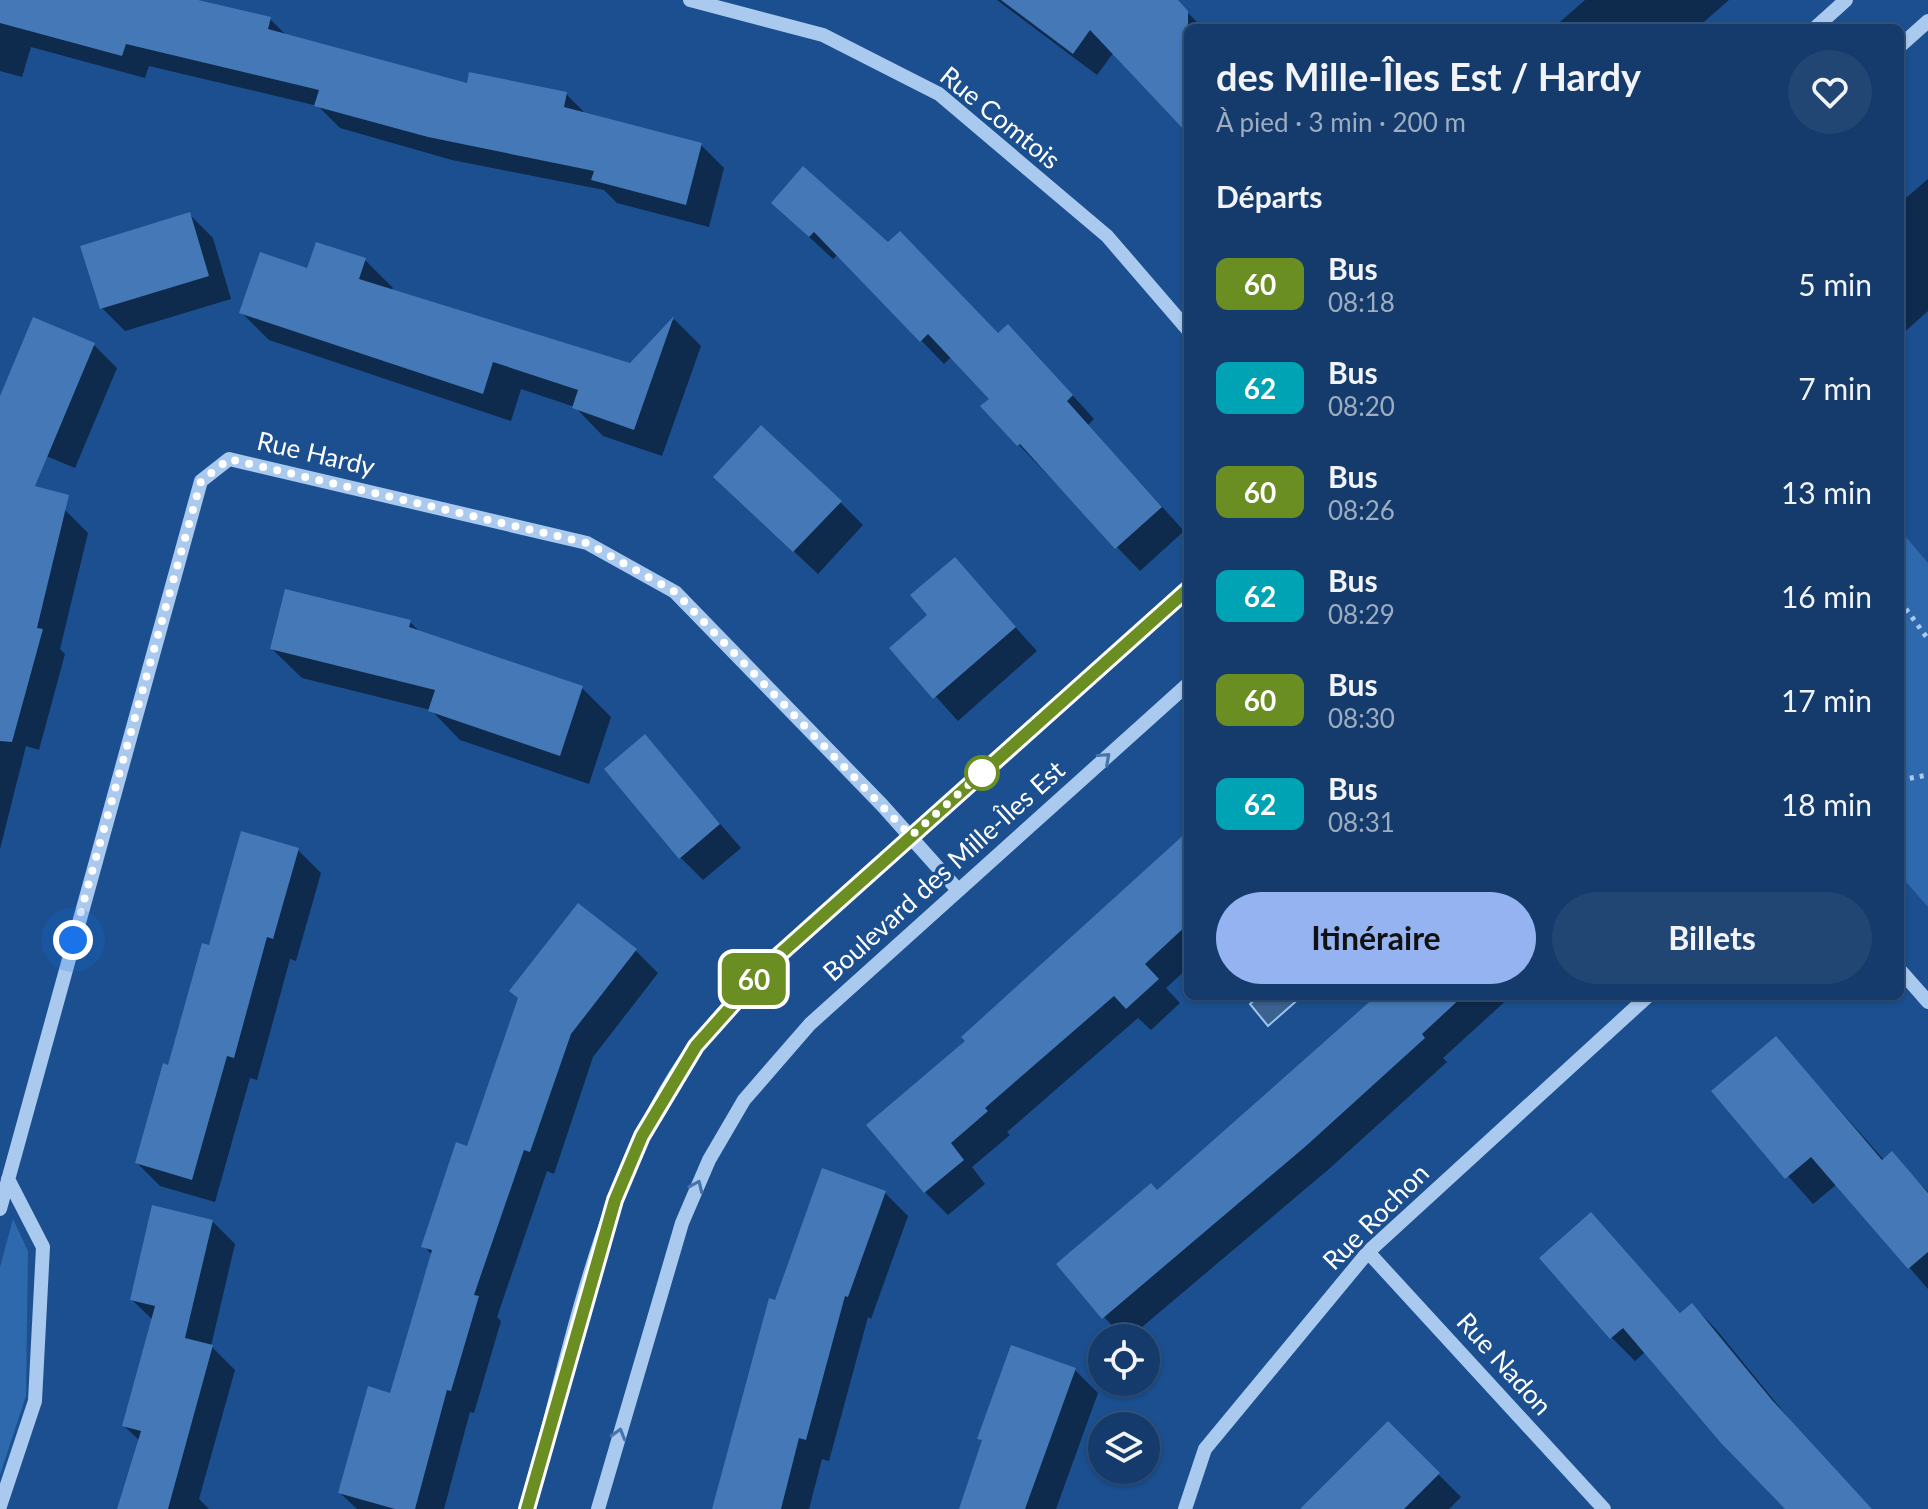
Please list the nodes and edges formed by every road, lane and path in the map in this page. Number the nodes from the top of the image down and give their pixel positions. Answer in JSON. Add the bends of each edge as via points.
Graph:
{"nodes":[{"id":1,"x":690,"y":0,"type":"edge"},
{"id":2,"x":1846,"y":0,"type":"edge"},
{"id":3,"x":1928,"y":21,"type":"edge"},
{"id":4,"x":1819,"y":24,"type":"edge"},
{"id":5,"x":1904,"y":42,"type":"edge"},
{"id":6,"x":1184,"y":325,"type":"edge"},
{"id":7,"x":1184,"y":593,"type":"edge"},
{"id":8,"x":1904,"y":606,"type":"edge"},
{"id":9,"x":1928,"y":639,"type":"edge"},
{"id":10,"x":1184,"y":688,"type":"edge"},
{"id":11,"x":1928,"y":775,"type":"edge"},
{"id":12,"x":1904,"y":779,"type":"edge"},
{"id":13,"x":911,"y":836,"type":"junction"},
{"id":14,"x":958,"y":890,"type":"junction"},
{"id":15,"x":1904,"y":975,"type":"edge"},
{"id":16,"x":1644,"y":1000,"type":"edge"},
{"id":17,"x":1928,"y":1002,"type":"edge"},
{"id":18,"x":8,"y":1179,"type":"junction"},
{"id":19,"x":0,"y":1209,"type":"edge"},
{"id":20,"x":1368,"y":1252,"type":"junction"},
{"id":21,"x":0,"y":1506,"type":"edge"},
{"id":22,"x":527,"y":1509,"type":"edge"},
{"id":23,"x":598,"y":1509,"type":"edge"},
{"id":24,"x":1185,"y":1509,"type":"edge"},
{"id":25,"x":1604,"y":1509,"type":"edge"}],
"edges":[{"from":1,"to":6,"type":"street","name":"Rue Comtois","via":[[823,35],[939,94],[1107,236]]},
{"from":2,"to":4,"type":"street"},
{"from":3,"to":5,"type":"street"},
{"from":7,"to":13,"type":"street","name":"Boulevard des Mille-Îles Est"},
{"from":8,"to":9,"type":"path"},
{"from":14,"to":10,"type":"street","name":"Boulevard des Mille-Îles Est","one_way":true},
{"from":11,"to":12,"type":"path"},
{"from":13,"to":14,"type":"street","name":"Rue Hardy"},
{"from":13,"to":18,"type":"street","name":"Rue Hardy","via":[[675,592],[587,543],[229,459],[201,481]]},
{"from":13,"to":22,"type":"street","name":"Boulevard des Mille-Îles Est","via":[[741,992],[696,1046],[660,1102],[615,1200]]},
{"from":23,"to":14,"type":"street","name":"Boulevard des Mille-Îles Est","one_way":true,"via":[[671,1254],[725,1131],[782,1052]]},
{"from":15,"to":17,"type":"street"},
{"from":16,"to":20,"type":"street","name":"Rue Rochon"},
{"from":18,"to":19,"type":"street","name":"Rue Hardy"},
{"from":18,"to":21,"type":"street","via":[[43,1247],[35,1401]]},
{"from":20,"to":24,"type":"street","name":"Rue Rochon","via":[[1205,1449]]},
{"from":20,"to":25,"type":"street","name":"Rue Nadon"}]}
